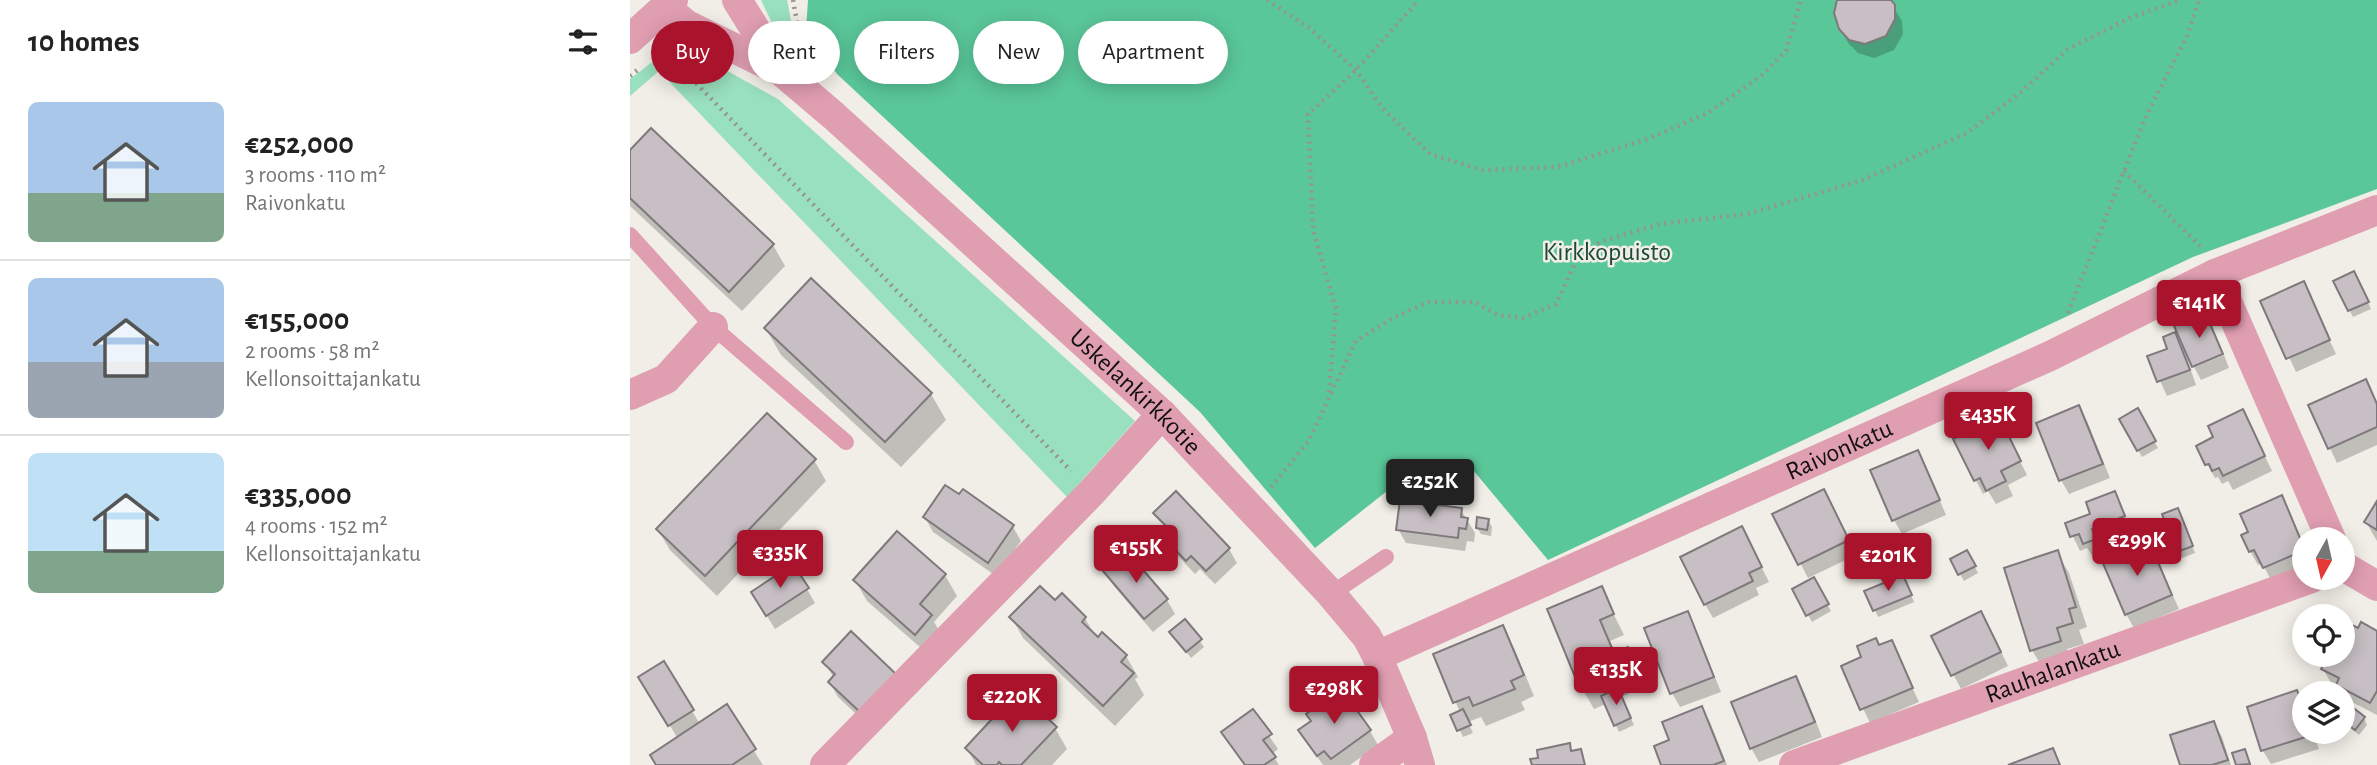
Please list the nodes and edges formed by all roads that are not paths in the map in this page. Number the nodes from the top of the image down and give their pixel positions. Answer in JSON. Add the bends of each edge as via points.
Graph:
{"nodes":[{"id":1,"x":737,"y":0,"type":"edge"},
{"id":2,"x":669,"y":3,"type":"edge"},
{"id":3,"x":750,"y":21,"type":"edge"},
{"id":4,"x":630,"y":39,"type":"edge"},
{"id":5,"x":748,"y":55,"type":"edge"},
{"id":6,"x":796,"y":84,"type":"edge"},
{"id":7,"x":2377,"y":210,"type":"edge"},
{"id":8,"x":630,"y":235,"type":"edge"},
{"id":9,"x":2212,"y":264,"type":"junction"},
{"id":10,"x":713,"y":327,"type":"junction"},
{"id":11,"x":630,"y":396,"type":"edge"},
{"id":12,"x":1162,"y":414,"type":"junction"},
{"id":13,"x":846,"y":442,"type":"dead end"},
{"id":14,"x":2326,"y":527,"type":"edge"},
{"id":15,"x":1386,"y":557,"type":"dead end"},
{"id":16,"x":2356,"y":574,"type":"edge"},
{"id":17,"x":2292,"y":585,"type":"edge"},
{"id":18,"x":2377,"y":586,"type":"edge"},
{"id":19,"x":1331,"y":594,"type":"junction"},
{"id":20,"x":1377,"y":656,"type":"junction"},
{"id":21,"x":1416,"y":752,"type":"edge"},
{"id":22,"x":825,"y":765,"type":"edge"},
{"id":23,"x":1374,"y":765,"type":"edge"},
{"id":24,"x":1794,"y":765,"type":"edge"}],
"edges":[{"from":1,"to":3,"type":"street","name":"Uskelankirkkotie"},
{"from":2,"to":4,"type":"street"},
{"from":2,"to":5,"type":"street","name":"Uskelankirkkotie","via":[[687,25]]},
{"from":6,"to":12,"type":"street","name":"Uskelankirkkotie"},
{"from":7,"to":9,"type":"street","name":"Raivonkatu"},
{"from":8,"to":10,"type":"lane"},
{"from":9,"to":14,"type":"street"},
{"from":9,"to":20,"type":"street","name":"Raivonkatu","via":[[2050,356]]},
{"from":10,"to":11,"type":"street","via":[[666,379]]},
{"from":10,"to":13,"type":"lane"},
{"from":12,"to":19,"type":"street","name":"Uskelankirkkotie"},
{"from":12,"to":22,"type":"street","via":[[1092,492]]},
{"from":15,"to":19,"type":"lane"},
{"from":16,"to":18,"type":"street"},
{"from":17,"to":24,"type":"street","name":"Rauhalankatu"},
{"from":19,"to":20,"type":"street","name":"Uskelankirkkotie"},
{"from":20,"to":21,"type":"street","name":"Uskelankirkkotie"},
{"from":21,"to":23,"type":"street"}]}
